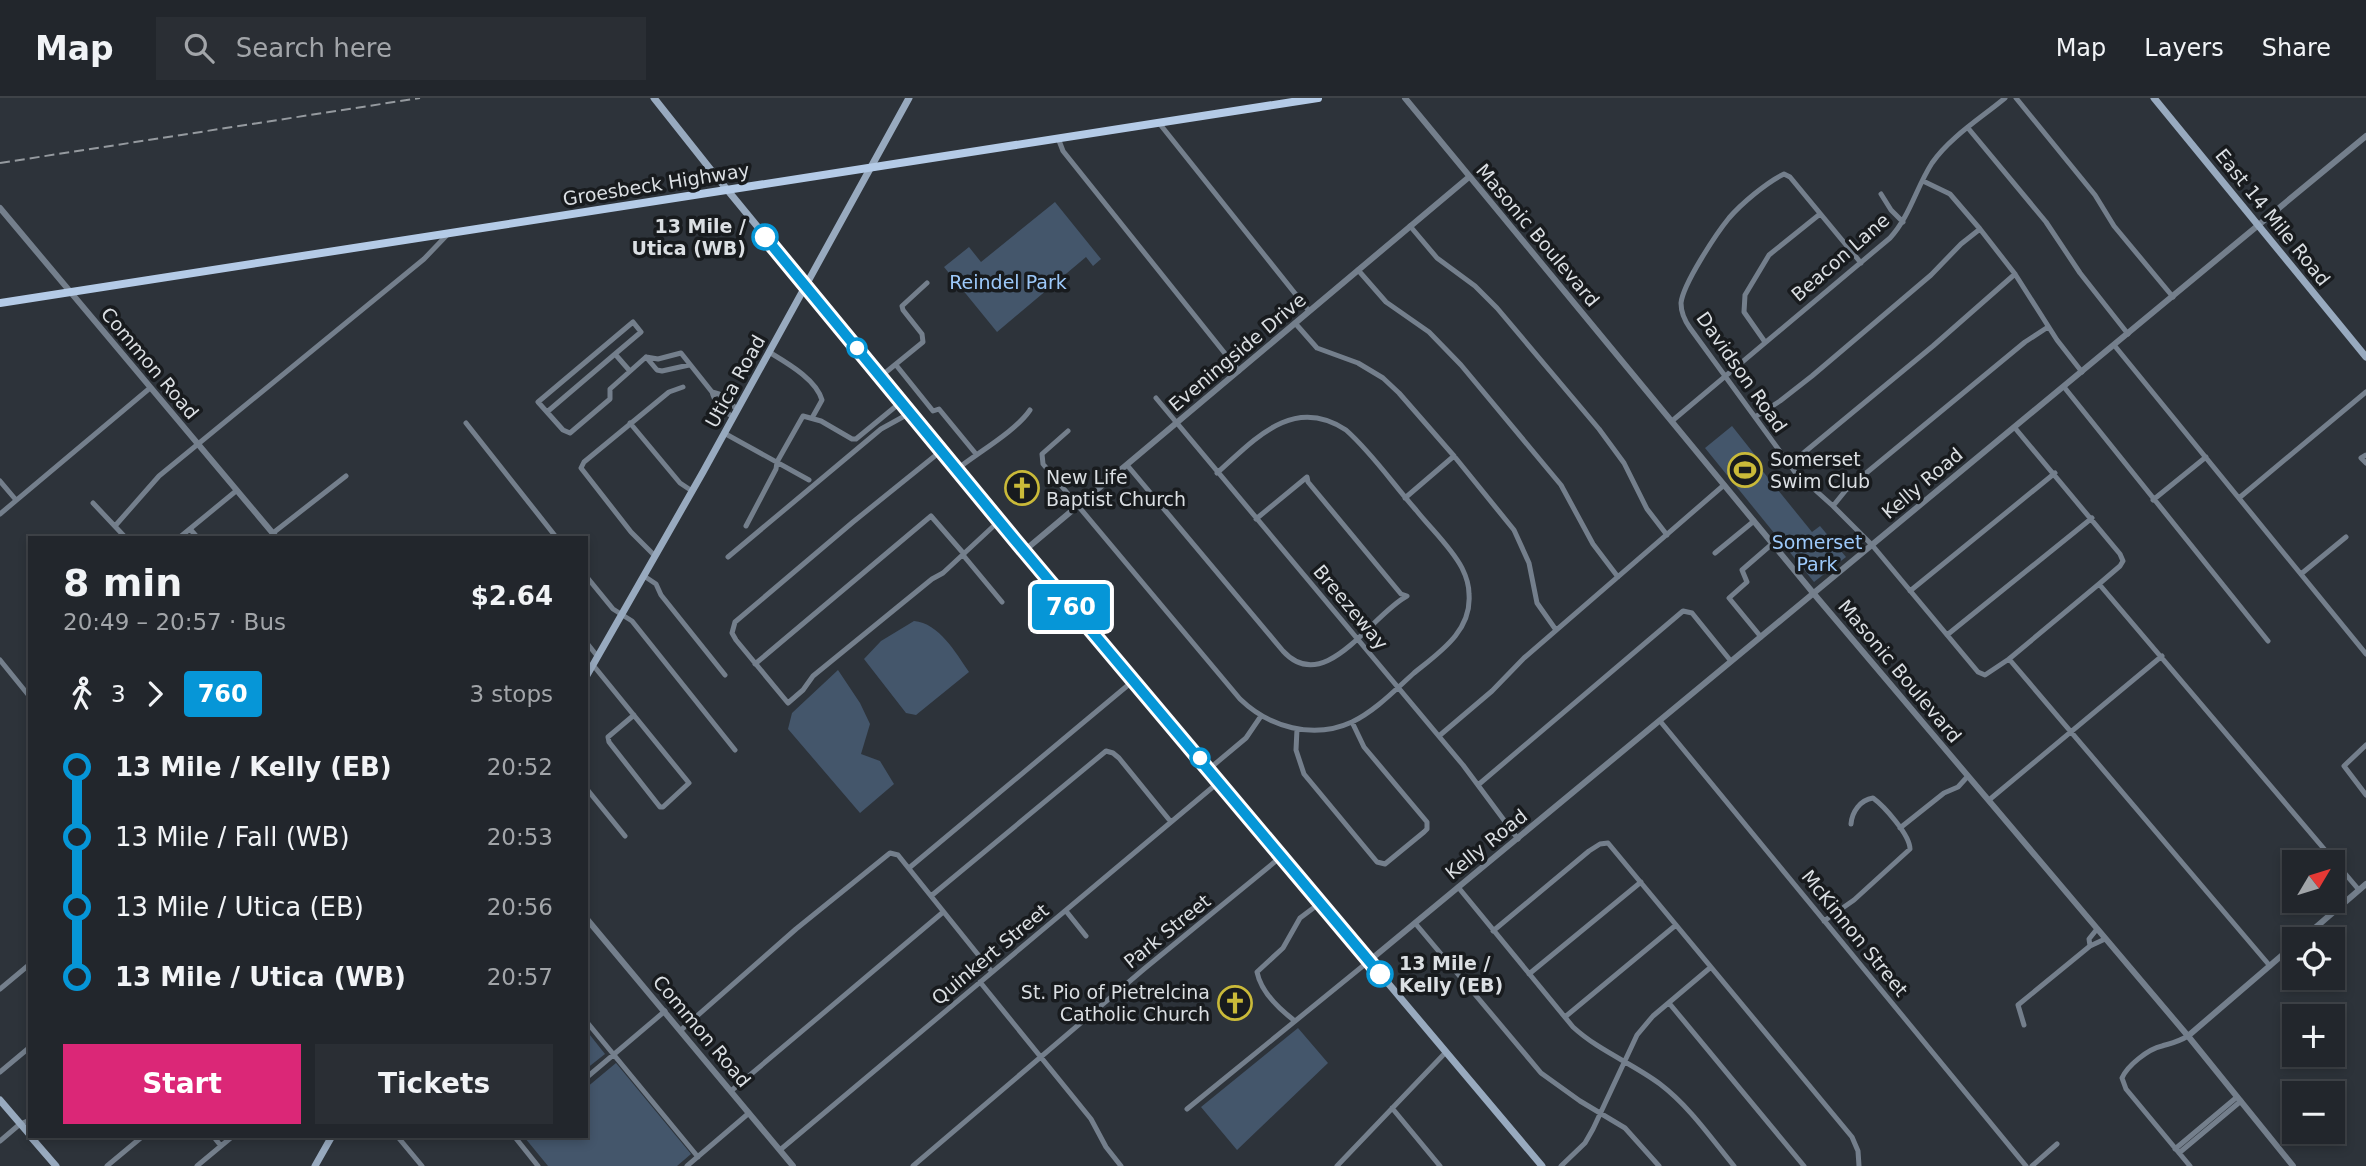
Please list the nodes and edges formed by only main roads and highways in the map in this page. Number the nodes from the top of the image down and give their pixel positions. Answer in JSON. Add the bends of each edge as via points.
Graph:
{"nodes":[{"id":1,"x":654,"y":98,"type":"edge"},
{"id":2,"x":909,"y":98,"type":"edge"},
{"id":3,"x":1318,"y":98,"type":"edge"},
{"id":4,"x":2154,"y":98,"type":"edge"},
{"id":5,"x":870,"y":167,"type":"junction"},
{"id":6,"x":726,"y":189,"type":"junction"},
{"id":7,"x":804,"y":285,"type":"junction"},
{"id":8,"x":0,"y":303,"type":"edge"},
{"id":9,"x":2366,"y":357,"type":"edge"},
{"id":10,"x":588,"y":674,"type":"edge"},
{"id":11,"x":0,"y":1100,"type":"edge"},
{"id":12,"x":28,"y":1133,"type":"edge"},
{"id":13,"x":33,"y":1138,"type":"edge"},
{"id":14,"x":331,"y":1138,"type":"edge"},
{"id":15,"x":56,"y":1166,"type":"edge"},
{"id":16,"x":315,"y":1166,"type":"edge"},
{"id":17,"x":1542,"y":1166,"type":"edge"}],
"edges":[{"from":1,"to":6,"type":"main road"},
{"from":2,"to":5,"type":"main road","name":"Utica Road"},
{"from":3,"to":5,"type":"main road","name":"Groesbeck Highway"},
{"from":4,"to":9,"type":"main road","name":"East 14 Mile Road"},
{"from":5,"to":6,"type":"main road","name":"Groesbeck Highway"},
{"from":5,"to":7,"type":"main road","name":"Utica Road"},
{"from":6,"to":7,"type":"main road"},
{"from":6,"to":8,"type":"main road","name":"Groesbeck Highway"},
{"from":7,"to":10,"type":"main road","name":"Utica Road"},
{"from":7,"to":17,"type":"main road"},
{"from":11,"to":12,"type":"main road"},
{"from":13,"to":15,"type":"main road"},
{"from":14,"to":16,"type":"main road"}]}
